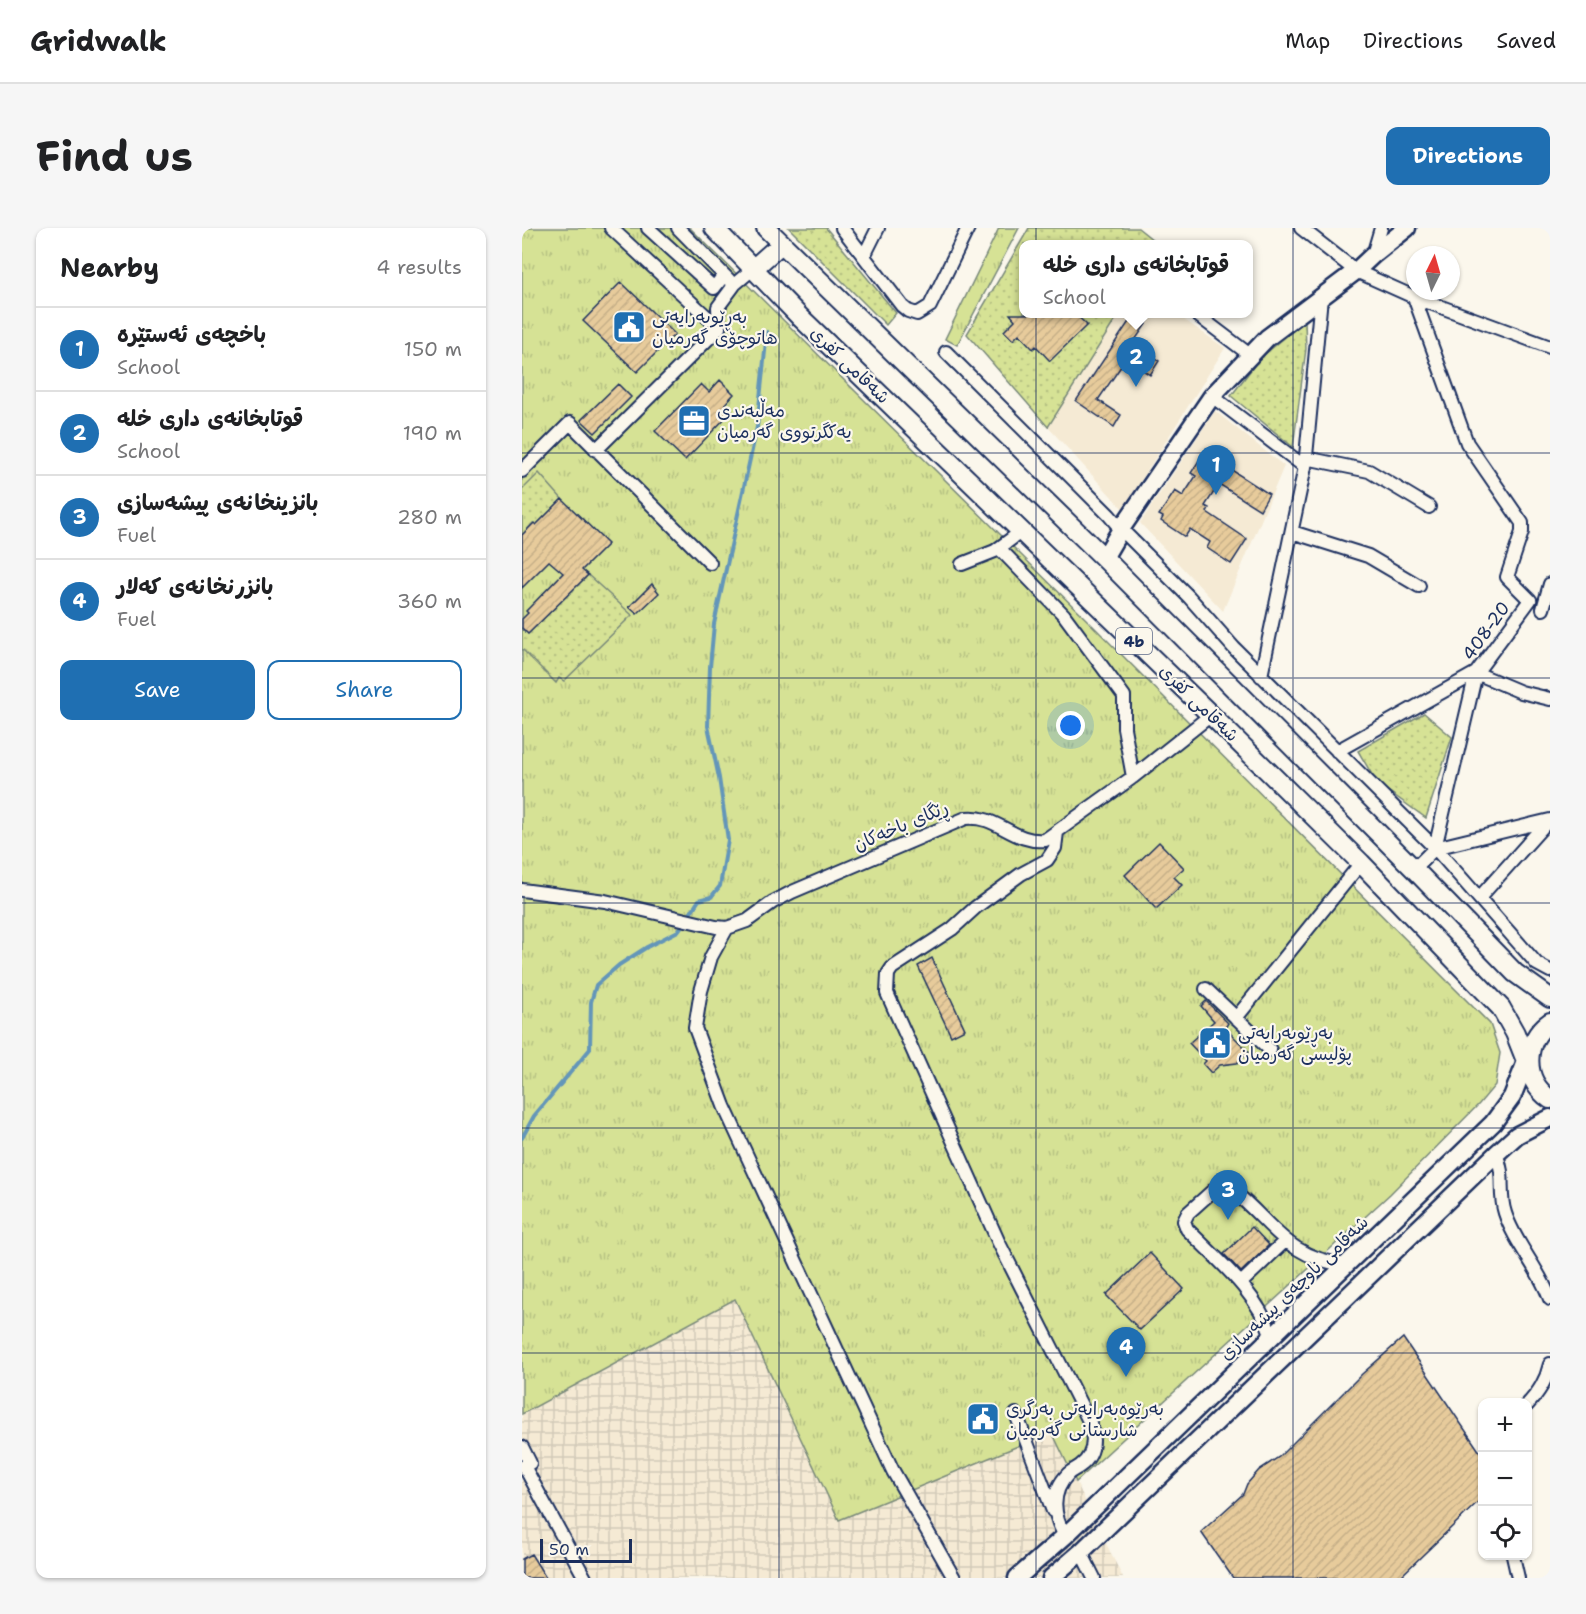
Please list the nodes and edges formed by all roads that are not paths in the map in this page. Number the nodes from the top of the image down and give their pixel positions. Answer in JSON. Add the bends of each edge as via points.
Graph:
{"nodes":[{"id":1,"x":610,"y":228,"type":"edge"},
{"id":2,"x":648,"y":228,"type":"edge"},
{"id":3,"x":678,"y":228,"type":"edge"},
{"id":4,"x":714,"y":228,"type":"edge"},
{"id":5,"x":766,"y":228,"type":"edge"},
{"id":6,"x":842,"y":228,"type":"edge"},
{"id":7,"x":878,"y":228,"type":"edge"},
{"id":8,"x":968,"y":228,"type":"edge"},
{"id":9,"x":1301,"y":228,"type":"edge"},
{"id":10,"x":1381,"y":228,"type":"edge"},
{"id":11,"x":1407,"y":228,"type":"edge"},
{"id":12,"x":781,"y":244,"type":"junction"},
{"id":13,"x":1372,"y":255,"type":"junction"},
{"id":14,"x":864,"y":256,"type":"junction"},
{"id":15,"x":754,"y":268,"type":"junction"},
{"id":16,"x":1356,"y":272,"type":"junction"},
{"id":17,"x":724,"y":275,"type":"junction"},
{"id":18,"x":735,"y":284,"type":"junction"},
{"id":19,"x":1406,"y":294,"type":"edge"},
{"id":20,"x":1321,"y":297,"type":"junction"},
{"id":21,"x":1415,"y":300,"type":"edge"},
{"id":22,"x":1422,"y":300,"type":"edge"},
{"id":23,"x":1201,"y":318,"type":"edge"},
{"id":24,"x":718,"y":328,"type":"junction"},
{"id":25,"x":1550,"y":347,"type":"edge"},
{"id":26,"x":946,"y":352,"type":"dead end"},
{"id":27,"x":1250,"y":355,"type":"junction"},
{"id":28,"x":1212,"y":396,"type":"junction"},
{"id":29,"x":596,"y":450,"type":"junction"},
{"id":30,"x":1306,"y":462,"type":"junction"},
{"id":31,"x":522,"y":471,"type":"edge"},
{"id":32,"x":1429,"y":507,"type":"dead end"},
{"id":33,"x":1121,"y":529,"type":"junction"},
{"id":34,"x":1022,"y":531,"type":"junction"},
{"id":35,"x":1293,"y":532,"type":"junction"},
{"id":36,"x":999,"y":548,"type":"junction"},
{"id":37,"x":1104,"y":558,"type":"junction"},
{"id":38,"x":710,"y":563,"type":"dead end"},
{"id":39,"x":962,"y":564,"type":"dead end"},
{"id":40,"x":1550,"y":584,"type":"edge"},
{"id":41,"x":1419,"y":586,"type":"dead end"},
{"id":42,"x":1530,"y":600,"type":"junction"},
{"id":43,"x":1547,"y":611,"type":"edge"},
{"id":44,"x":1476,"y":673,"type":"junction"},
{"id":45,"x":1261,"y":676,"type":"junction"},
{"id":46,"x":1550,"y":699,"type":"edge"},
{"id":47,"x":1211,"y":715,"type":"junction"},
{"id":48,"x":1337,"y":751,"type":"junction"},
{"id":49,"x":1133,"y":777,"type":"junction"},
{"id":50,"x":1548,"y":821,"type":"edge"},
{"id":51,"x":1057,"y":832,"type":"junction"},
{"id":52,"x":1435,"y":848,"type":"junction"},
{"id":53,"x":1361,"y":863,"type":"junction"},
{"id":54,"x":1414,"y":869,"type":"junction"},
{"id":55,"x":522,"y":890,"type":"edge"},
{"id":56,"x":1479,"y":897,"type":"junction"},
{"id":57,"x":722,"y":928,"type":"junction"},
{"id":58,"x":1550,"y":971,"type":"edge"},
{"id":59,"x":1206,"y":989,"type":"dead end"},
{"id":60,"x":1550,"y":998,"type":"edge"},
{"id":61,"x":1236,"y":1018,"type":"junction"},
{"id":62,"x":1550,"y":1022,"type":"edge"},
{"id":63,"x":1270,"y":1050,"type":"dead end"},
{"id":64,"x":1528,"y":1062,"type":"junction"},
{"id":65,"x":1550,"y":1099,"type":"edge"},
{"id":66,"x":1550,"y":1118,"type":"edge"},
{"id":67,"x":1496,"y":1154,"type":"junction"},
{"id":68,"x":1285,"y":1241,"type":"junction"},
{"id":69,"x":1346,"y":1265,"type":"junction"},
{"id":70,"x":1241,"y":1283,"type":"junction"},
{"id":71,"x":1550,"y":1299,"type":"edge"},
{"id":72,"x":1272,"y":1336,"type":"junction"},
{"id":73,"x":1550,"y":1364,"type":"edge"},
{"id":74,"x":1532,"y":1399,"type":"edge"},
{"id":75,"x":1016,"y":1414,"type":"dead end"},
{"id":76,"x":522,"y":1446,"type":"edge"},
{"id":77,"x":1056,"y":1521,"type":"junction"},
{"id":78,"x":1065,"y":1536,"type":"junction"},
{"id":79,"x":1081,"y":1552,"type":"junction"},
{"id":80,"x":1514,"y":1560,"type":"edge"},
{"id":81,"x":1090,"y":1576,"type":"edge"},
{"id":82,"x":585,"y":1578,"type":"edge"},
{"id":83,"x":954,"y":1578,"type":"edge"},
{"id":84,"x":1017,"y":1578,"type":"edge"},
{"id":85,"x":1051,"y":1578,"type":"edge"},
{"id":86,"x":1518,"y":1578,"type":"edge"}],
"edges":[{"from":1,"to":24,"type":"street"},
{"from":2,"to":17,"type":"street","via":[[714,288]]},
{"from":3,"to":17,"type":"street"},
{"from":4,"to":15,"type":"highway","name":"شەقامی کفری","number":"4b"},
{"from":5,"to":12,"type":"highway","name":"شەقامی کفری","number":"4b"},
{"from":6,"to":14,"type":"street"},
{"from":7,"to":14,"type":"street"},
{"from":8,"to":14,"type":"street","via":[[930,306],[917,314],[902,306]]},
{"from":9,"to":16,"type":"street"},
{"from":10,"to":13,"type":"street"},
{"from":11,"to":13,"type":"main road"},
{"from":12,"to":15,"type":"highway"},
{"from":12,"to":37,"type":"highway","name":"شەقامی کفری","number":"4b"},
{"from":13,"to":16,"type":"main road"},
{"from":15,"to":18,"type":"street"},
{"from":15,"to":34,"type":"highway","name":"شەقامی کفری","number":"4b"},
{"from":16,"to":19,"type":"street"},
{"from":16,"to":20,"type":"main road"},
{"from":17,"to":18,"type":"street"},
{"from":18,"to":24,"type":"street","via":[[718,307]]},
{"from":20,"to":27,"type":"main road"},
{"from":20,"to":30,"type":"street"},
{"from":21,"to":42,"type":"street","name":"408-20","via":[[1467,443],[1522,522],[1507,577]]},
{"from":22,"to":25,"type":"street"},
{"from":23,"to":27,"type":"street"},
{"from":24,"to":29,"type":"street"},
{"from":26,"to":33,"type":"street"},
{"from":27,"to":28,"type":"main road"},
{"from":28,"to":30,"type":"street"},
{"from":28,"to":33,"type":"main road"},
{"from":29,"to":31,"type":"street","via":[[570,423]]},
{"from":29,"to":38,"type":"street"},
{"from":30,"to":32,"type":"street","via":[[1369,471]]},
{"from":30,"to":35,"type":"street"},
{"from":33,"to":37,"type":"main road"},
{"from":33,"to":45,"type":"street"},
{"from":34,"to":36,"type":"street"},
{"from":34,"to":47,"type":"highway","name":"شەقامی کفری","number":"4b"},
{"from":35,"to":41,"type":"street","via":[[1368,556]]},
{"from":35,"to":45,"type":"street"},
{"from":36,"to":39,"type":"street"},
{"from":36,"to":49,"type":"street","via":[[1064,615],[1124,696],[1124,728]]},
{"from":37,"to":54,"type":"highway","name":"شەقامی کفری","number":"4b"},
{"from":40,"to":43,"type":"street"},
{"from":42,"to":43,"type":"street"},
{"from":42,"to":44,"type":"street","name":"408-20"},
{"from":44,"to":46,"type":"street","via":[[1521,692]]},
{"from":44,"to":48,"type":"street"},
{"from":44,"to":52,"type":"street","name":"408-20"},
{"from":45,"to":48,"type":"street"},
{"from":47,"to":49,"type":"street","name":"ڕێگای باخەکان"},
{"from":47,"to":53,"type":"highway","name":"شەقامی کفری","number":"4b"},
{"from":48,"to":52,"type":"street"},
{"from":49,"to":51,"type":"street","name":"ڕێگای باخەکان"},
{"from":50,"to":52,"type":"street"},
{"from":50,"to":56,"type":"street"},
{"from":51,"to":57,"type":"street","name":"ڕێگای باخەکان","via":[[1045,840],[1033,841],[987,819],[966,818],[792,892],[747,921]]},
{"from":51,"to":77,"type":"street","via":[[1055,848],[1047,860],[1021,874],[952,929],[899,962],[888,974],[886,985],[999,1243],[1090,1423],[1092,1451],[1083,1464],[1068,1474],[1058,1491]]},
{"from":52,"to":54,"type":"street"},
{"from":52,"to":56,"type":"street"},
{"from":53,"to":61,"type":"street"},
{"from":53,"to":64,"type":"highway","name":"شەقامی کفری","number":"4b","via":[[1501,1008]]},
{"from":54,"to":60,"type":"highway","name":"شەقامی کفری","number":"4b","via":[[1515,973]]},
{"from":55,"to":57,"type":"street","via":[[605,901]]},
{"from":56,"to":58,"type":"street","via":[[1537,963]]},
{"from":57,"to":83,"type":"street","via":[[701,991],[695,1028],[724,1106],[893,1471]]},
{"from":59,"to":61,"type":"street"},
{"from":61,"to":63,"type":"street"},
{"from":62,"to":64,"type":"highway","via":[[1539,1031]]},
{"from":64,"to":65,"type":"highway","name":"شەقامی کفری","via":[[1538,1089]]},
{"from":64,"to":69,"type":"main road","name":"شەقامی ناوچەی پیشەسازی","via":[[1512,1097],[1493,1123]]},
{"from":66,"to":67,"type":"main road","via":[[1517,1135]]},
{"from":67,"to":71,"type":"street","via":[[1502,1171],[1504,1210]]},
{"from":67,"to":79,"type":"main road"},
{"from":68,"to":69,"type":"street","via":[[1308,1255]]},
{"from":68,"to":70,"type":"street"},
{"from":68,"to":70,"type":"street","via":[[1228,1187],[1213,1190],[1188,1213],[1184,1221],[1187,1229]]},
{"from":69,"to":72,"type":"main road","name":"شەقامی ناوچەی پیشەسازی"},
{"from":70,"to":72,"type":"street","via":[[1258,1306]]},
{"from":72,"to":78,"type":"main road","name":"شەقامی ناوچەی پیشەسازی"},
{"from":73,"to":74,"type":"street"},
{"from":75,"to":77,"type":"street"},
{"from":76,"to":82,"type":"street","via":[[530,1463],[524,1466]]},
{"from":77,"to":78,"type":"street"},
{"from":78,"to":79,"type":"main road"},
{"from":78,"to":84,"type":"main road","name":"شەقامی ناوچەی پیشەسازی"},
{"from":79,"to":81,"type":"street"},
{"from":79,"to":85,"type":"main road"},
{"from":80,"to":86,"type":"street"}]}
